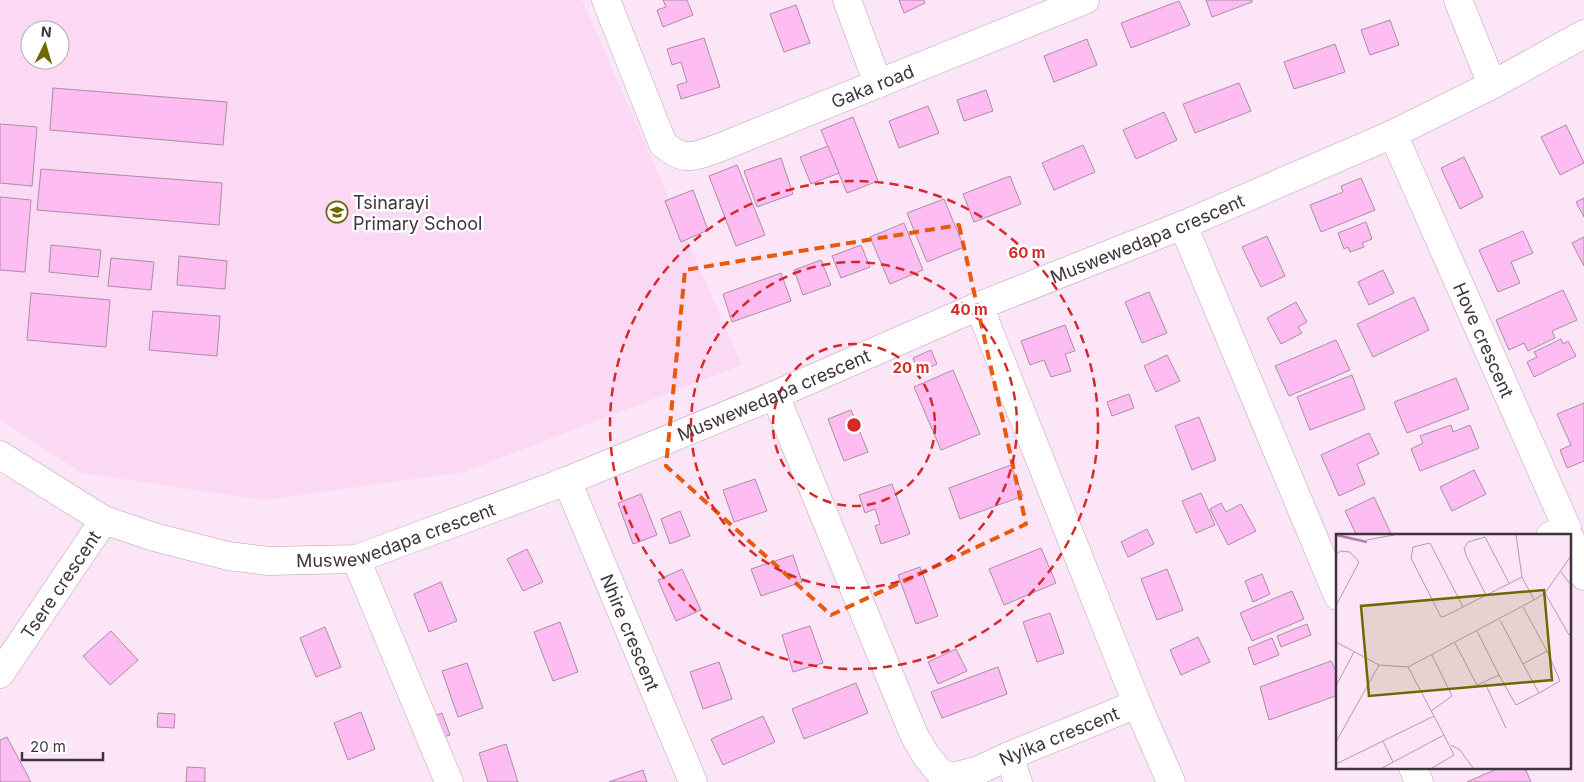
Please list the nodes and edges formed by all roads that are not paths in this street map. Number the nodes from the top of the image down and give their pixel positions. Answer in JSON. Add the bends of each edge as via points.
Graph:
{"nodes":[{"id":1,"x":606,"y":0,"type":"edge"},
{"id":2,"x":847,"y":0,"type":"edge"},
{"id":3,"x":1084,"y":0,"type":"edge"},
{"id":4,"x":1458,"y":0,"type":"edge"},
{"id":5,"x":1584,"y":34,"type":"edge"},
{"id":6,"x":878,"y":84,"type":"junction"},
{"id":7,"x":1492,"y":85,"type":"junction"},
{"id":8,"x":1393,"y":134,"type":"junction"},
{"id":9,"x":1183,"y":225,"type":"junction"},
{"id":10,"x":979,"y":306,"type":"junction"},
{"id":11,"x":775,"y":395,"type":"junction"},
{"id":12,"x":0,"y":455,"type":"edge"},
{"id":13,"x":567,"y":482,"type":"junction"},
{"id":14,"x":104,"y":520,"type":"junction"},
{"id":15,"x":1564,"y":534,"type":"edge"},
{"id":16,"x":1572,"y":551,"type":"edge"},
{"id":17,"x":356,"y":559,"type":"junction"},
{"id":18,"x":1584,"y":576,"type":"edge"},
{"id":19,"x":1336,"y":591,"type":"edge"},
{"id":20,"x":0,"y":674,"type":"edge"},
{"id":21,"x":1137,"y":704,"type":"junction"},
{"id":22,"x":1009,"y":756,"type":"junction"},
{"id":23,"x":1414,"y":770,"type":"edge"},
{"id":24,"x":449,"y":782,"type":"edge"},
{"id":25,"x":692,"y":782,"type":"edge"},
{"id":26,"x":1018,"y":782,"type":"edge"},
{"id":27,"x":1171,"y":782,"type":"edge"},
{"id":28,"x":1419,"y":782,"type":"edge"}],
"edges":[{"from":1,"to":6,"type":"street","name":"Gaka road","via":[[663,144],[674,154],[690,158]]},
{"from":2,"to":6,"type":"street"},
{"from":3,"to":6,"type":"street","name":"Gaka road"},
{"from":4,"to":7,"type":"street"},
{"from":5,"to":7,"type":"street","name":"Muswewedapa crescent"},
{"from":7,"to":8,"type":"street","name":"Muswewedapa crescent"},
{"from":8,"to":9,"type":"street","name":"Muswewedapa crescent"},
{"from":8,"to":15,"type":"street","name":"Hove crescent"},
{"from":9,"to":10,"type":"street","name":"Muswewedapa crescent"},
{"from":9,"to":19,"type":"street"},
{"from":10,"to":11,"type":"street","name":"Muswewedapa crescent"},
{"from":10,"to":21,"type":"street","name":"Nyika crescent"},
{"from":11,"to":13,"type":"street","name":"Muswewedapa crescent"},
{"from":11,"to":22,"type":"street","name":"Nyika crescent","via":[[914,735],[925,754],[940,773],[953,777],[979,770]]},
{"from":12,"to":14,"type":"street","name":"Muswewedapa crescent"},
{"from":13,"to":17,"type":"street","name":"Muswewedapa crescent"},
{"from":13,"to":25,"type":"street","name":"Nhire crescent"},
{"from":14,"to":17,"type":"street","name":"Muswewedapa crescent","via":[[228,556],[269,561]]},
{"from":14,"to":20,"type":"street","name":"Tsere crescent"},
{"from":16,"to":18,"type":"street","name":"Hove crescent"},
{"from":17,"to":24,"type":"street"},
{"from":21,"to":22,"type":"street","name":"Nyika crescent"},
{"from":21,"to":27,"type":"street"},
{"from":22,"to":26,"type":"street"},
{"from":23,"to":28,"type":"street"}]}
